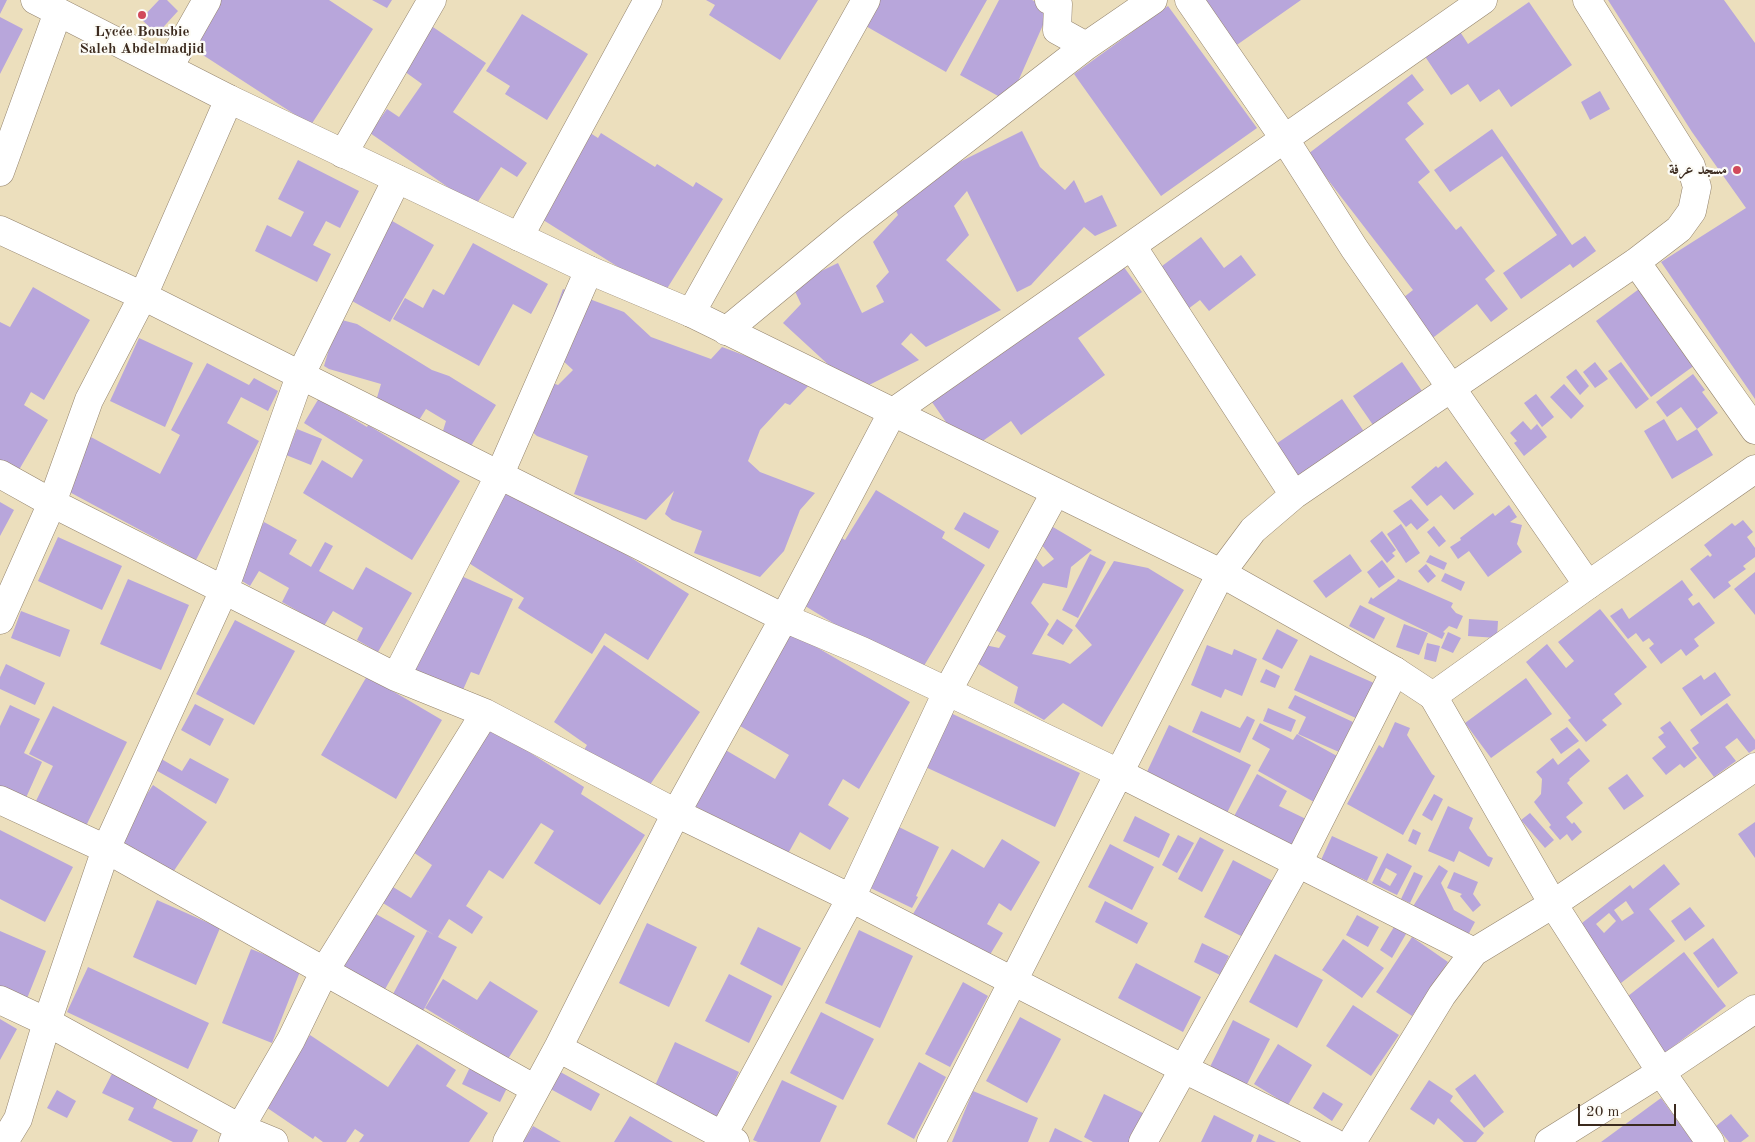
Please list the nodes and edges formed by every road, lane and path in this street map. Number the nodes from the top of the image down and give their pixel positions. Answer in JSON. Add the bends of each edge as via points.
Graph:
{"nodes":[{"id":1,"x":207,"y":0,"type":"edge"},
{"id":2,"x":432,"y":0,"type":"edge"},
{"id":3,"x":648,"y":0,"type":"edge"},
{"id":4,"x":866,"y":0,"type":"edge"},
{"id":5,"x":1049,"y":0,"type":"edge"},
{"id":6,"x":1073,"y":0,"type":"edge"},
{"id":7,"x":1153,"y":0,"type":"edge"},
{"id":8,"x":1189,"y":0,"type":"edge"},
{"id":9,"x":1483,"y":0,"type":"edge"},
{"id":10,"x":1587,"y":0,"type":"edge"},
{"id":11,"x":46,"y":6,"type":"edge"},
{"id":12,"x":1057,"y":30,"type":"junction"},
{"id":13,"x":1086,"y":46,"type":"junction"},
{"id":14,"x":169,"y":67,"type":"junction"},
{"id":15,"x":229,"y":98,"type":"junction"},
{"id":16,"x":1284,"y":138,"type":"junction"},
{"id":17,"x":343,"y":154,"type":"junction"},
{"id":18,"x":0,"y":172,"type":"edge"},
{"id":19,"x":397,"y":179,"type":"junction"},
{"id":20,"x":0,"y":230,"type":"edge"},
{"id":21,"x":519,"y":237,"type":"junction"},
{"id":22,"x":1132,"y":246,"type":"junction"},
{"id":23,"x":1636,"y":262,"type":"junction"},
{"id":24,"x":589,"y":270,"type":"junction"},
{"id":25,"x":143,"y":296,"type":"junction"},
{"id":26,"x":691,"y":313,"type":"junction"},
{"id":27,"x":726,"y":331,"type":"junction"},
{"id":28,"x":300,"y":376,"type":"junction"},
{"id":29,"x":1450,"y":388,"type":"junction"},
{"id":30,"x":892,"y":413,"type":"junction"},
{"id":31,"x":1755,"y":430,"type":"edge"},
{"id":32,"x":1755,"y":469,"type":"edge"},
{"id":33,"x":0,"y":474,"type":"edge"},
{"id":34,"x":499,"y":476,"type":"junction"},
{"id":35,"x":1055,"y":493,"type":"junction"},
{"id":36,"x":1294,"y":495,"type":"junction"},
{"id":37,"x":52,"y":503,"type":"junction"},
{"id":38,"x":1220,"y":573,"type":"junction"},
{"id":39,"x":1588,"y":585,"type":"junction"},
{"id":40,"x":224,"y":590,"type":"junction"},
{"id":41,"x":784,"y":618,"type":"junction"},
{"id":42,"x":0,"y":620,"type":"edge"},
{"id":43,"x":1395,"y":671,"type":"junction"},
{"id":44,"x":396,"y":677,"type":"junction"},
{"id":45,"x":947,"y":692,"type":"junction"},
{"id":46,"x":1432,"y":696,"type":"junction"},
{"id":47,"x":485,"y":713,"type":"junction"},
{"id":48,"x":1755,"y":767,"type":"edge"},
{"id":49,"x":1119,"y":773,"type":"junction"},
{"id":50,"x":0,"y":800,"type":"edge"},
{"id":51,"x":676,"y":813,"type":"junction"},
{"id":52,"x":106,"y":849,"type":"junction"},
{"id":53,"x":1298,"y":862,"type":"junction"},
{"id":54,"x":851,"y":898,"type":"junction"},
{"id":55,"x":1553,"y":904,"type":"junction"},
{"id":56,"x":1474,"y":952,"type":"junction"},
{"id":57,"x":325,"y":970,"type":"junction"},
{"id":58,"x":1012,"y":981,"type":"junction"},
{"id":59,"x":0,"y":1000,"type":"edge"},
{"id":60,"x":1755,"y":1009,"type":"edge"},
{"id":61,"x":47,"y":1022,"type":"junction"},
{"id":62,"x":558,"y":1048,"type":"junction"},
{"id":63,"x":1184,"y":1069,"type":"junction"},
{"id":64,"x":1661,"y":1072,"type":"junction"},
{"id":65,"x":535,"y":1089,"type":"junction"},
{"id":66,"x":237,"y":1135,"type":"edge"},
{"id":67,"x":725,"y":1140,"type":"edge"},
{"id":68,"x":4,"y":1142,"type":"edge"},
{"id":69,"x":274,"y":1142,"type":"edge"},
{"id":70,"x":507,"y":1142,"type":"edge"},
{"id":71,"x":931,"y":1142,"type":"edge"},
{"id":72,"x":1143,"y":1142,"type":"edge"},
{"id":73,"x":1332,"y":1142,"type":"edge"},
{"id":74,"x":1352,"y":1142,"type":"edge"},
{"id":75,"x":1549,"y":1142,"type":"edge"},
{"id":76,"x":1710,"y":1142,"type":"edge"}],
"edges":[{"from":1,"to":14,"type":"street"},
{"from":2,"to":17,"type":"street"},
{"from":3,"to":21,"type":"street"},
{"from":4,"to":26,"type":"street"},
{"from":5,"to":12,"type":"street","via":[[1058,4]]},
{"from":6,"to":12,"type":"street"},
{"from":7,"to":13,"type":"street"},
{"from":8,"to":16,"type":"street"},
{"from":9,"to":16,"type":"street"},
{"from":10,"to":23,"type":"street","via":[[1691,166],[1697,187],[1692,211],[1679,229]]},
{"from":11,"to":14,"type":"street"},
{"from":11,"to":18,"type":"street"},
{"from":12,"to":13,"type":"street"},
{"from":13,"to":27,"type":"street","via":[[852,227]]},
{"from":14,"to":15,"type":"street"},
{"from":15,"to":17,"type":"street"},
{"from":15,"to":25,"type":"street"},
{"from":16,"to":22,"type":"street"},
{"from":16,"to":29,"type":"street","via":[[1354,248]]},
{"from":17,"to":19,"type":"street"},
{"from":19,"to":21,"type":"street"},
{"from":19,"to":28,"type":"street"},
{"from":20,"to":25,"type":"street"},
{"from":21,"to":24,"type":"street"},
{"from":22,"to":30,"type":"street"},
{"from":22,"to":36,"type":"street"},
{"from":23,"to":29,"type":"street"},
{"from":23,"to":31,"type":"street"},
{"from":24,"to":26,"type":"street"},
{"from":24,"to":34,"type":"street"},
{"from":25,"to":28,"type":"street"},
{"from":25,"to":37,"type":"street","via":[[88,400]]},
{"from":26,"to":27,"type":"street"},
{"from":27,"to":30,"type":"street"},
{"from":28,"to":34,"type":"street"},
{"from":28,"to":40,"type":"street"},
{"from":29,"to":36,"type":"street"},
{"from":29,"to":39,"type":"street"},
{"from":30,"to":35,"type":"street"},
{"from":30,"to":41,"type":"street"},
{"from":32,"to":39,"type":"street"},
{"from":33,"to":37,"type":"street"},
{"from":34,"to":41,"type":"street"},
{"from":34,"to":44,"type":"street"},
{"from":35,"to":38,"type":"street"},
{"from":35,"to":45,"type":"street"},
{"from":36,"to":38,"type":"street","via":[[1253,530]]},
{"from":37,"to":40,"type":"street"},
{"from":37,"to":42,"type":"street"},
{"from":38,"to":43,"type":"street"},
{"from":38,"to":49,"type":"street"},
{"from":39,"to":46,"type":"street"},
{"from":40,"to":44,"type":"street"},
{"from":40,"to":52,"type":"street"},
{"from":41,"to":45,"type":"street"},
{"from":41,"to":51,"type":"street"},
{"from":43,"to":46,"type":"street"},
{"from":43,"to":53,"type":"street"},
{"from":44,"to":47,"type":"street"},
{"from":45,"to":49,"type":"street"},
{"from":45,"to":54,"type":"street"},
{"from":46,"to":55,"type":"street"},
{"from":47,"to":51,"type":"street"},
{"from":47,"to":57,"type":"street"},
{"from":48,"to":55,"type":"street"},
{"from":49,"to":53,"type":"street"},
{"from":49,"to":58,"type":"street"},
{"from":50,"to":52,"type":"street"},
{"from":51,"to":54,"type":"street"},
{"from":51,"to":62,"type":"street"},
{"from":52,"to":57,"type":"street"},
{"from":52,"to":61,"type":"street"},
{"from":53,"to":56,"type":"street"},
{"from":53,"to":63,"type":"street"},
{"from":54,"to":58,"type":"street"},
{"from":54,"to":67,"type":"street"},
{"from":55,"to":56,"type":"street"},
{"from":55,"to":64,"type":"street"},
{"from":56,"to":74,"type":"street","via":[[1442,995]]},
{"from":57,"to":65,"type":"street"},
{"from":57,"to":66,"type":"street","via":[[291,1040]]},
{"from":58,"to":63,"type":"street"},
{"from":58,"to":71,"type":"street"},
{"from":59,"to":61,"type":"street"},
{"from":60,"to":64,"type":"street"},
{"from":61,"to":66,"type":"street"},
{"from":61,"to":68,"type":"street","via":[[18,1119]]},
{"from":62,"to":65,"type":"street"},
{"from":62,"to":67,"type":"street"},
{"from":63,"to":72,"type":"street"},
{"from":63,"to":73,"type":"street"},
{"from":64,"to":75,"type":"street"},
{"from":64,"to":76,"type":"street"},
{"from":65,"to":70,"type":"street"},
{"from":66,"to":69,"type":"street"}]}
